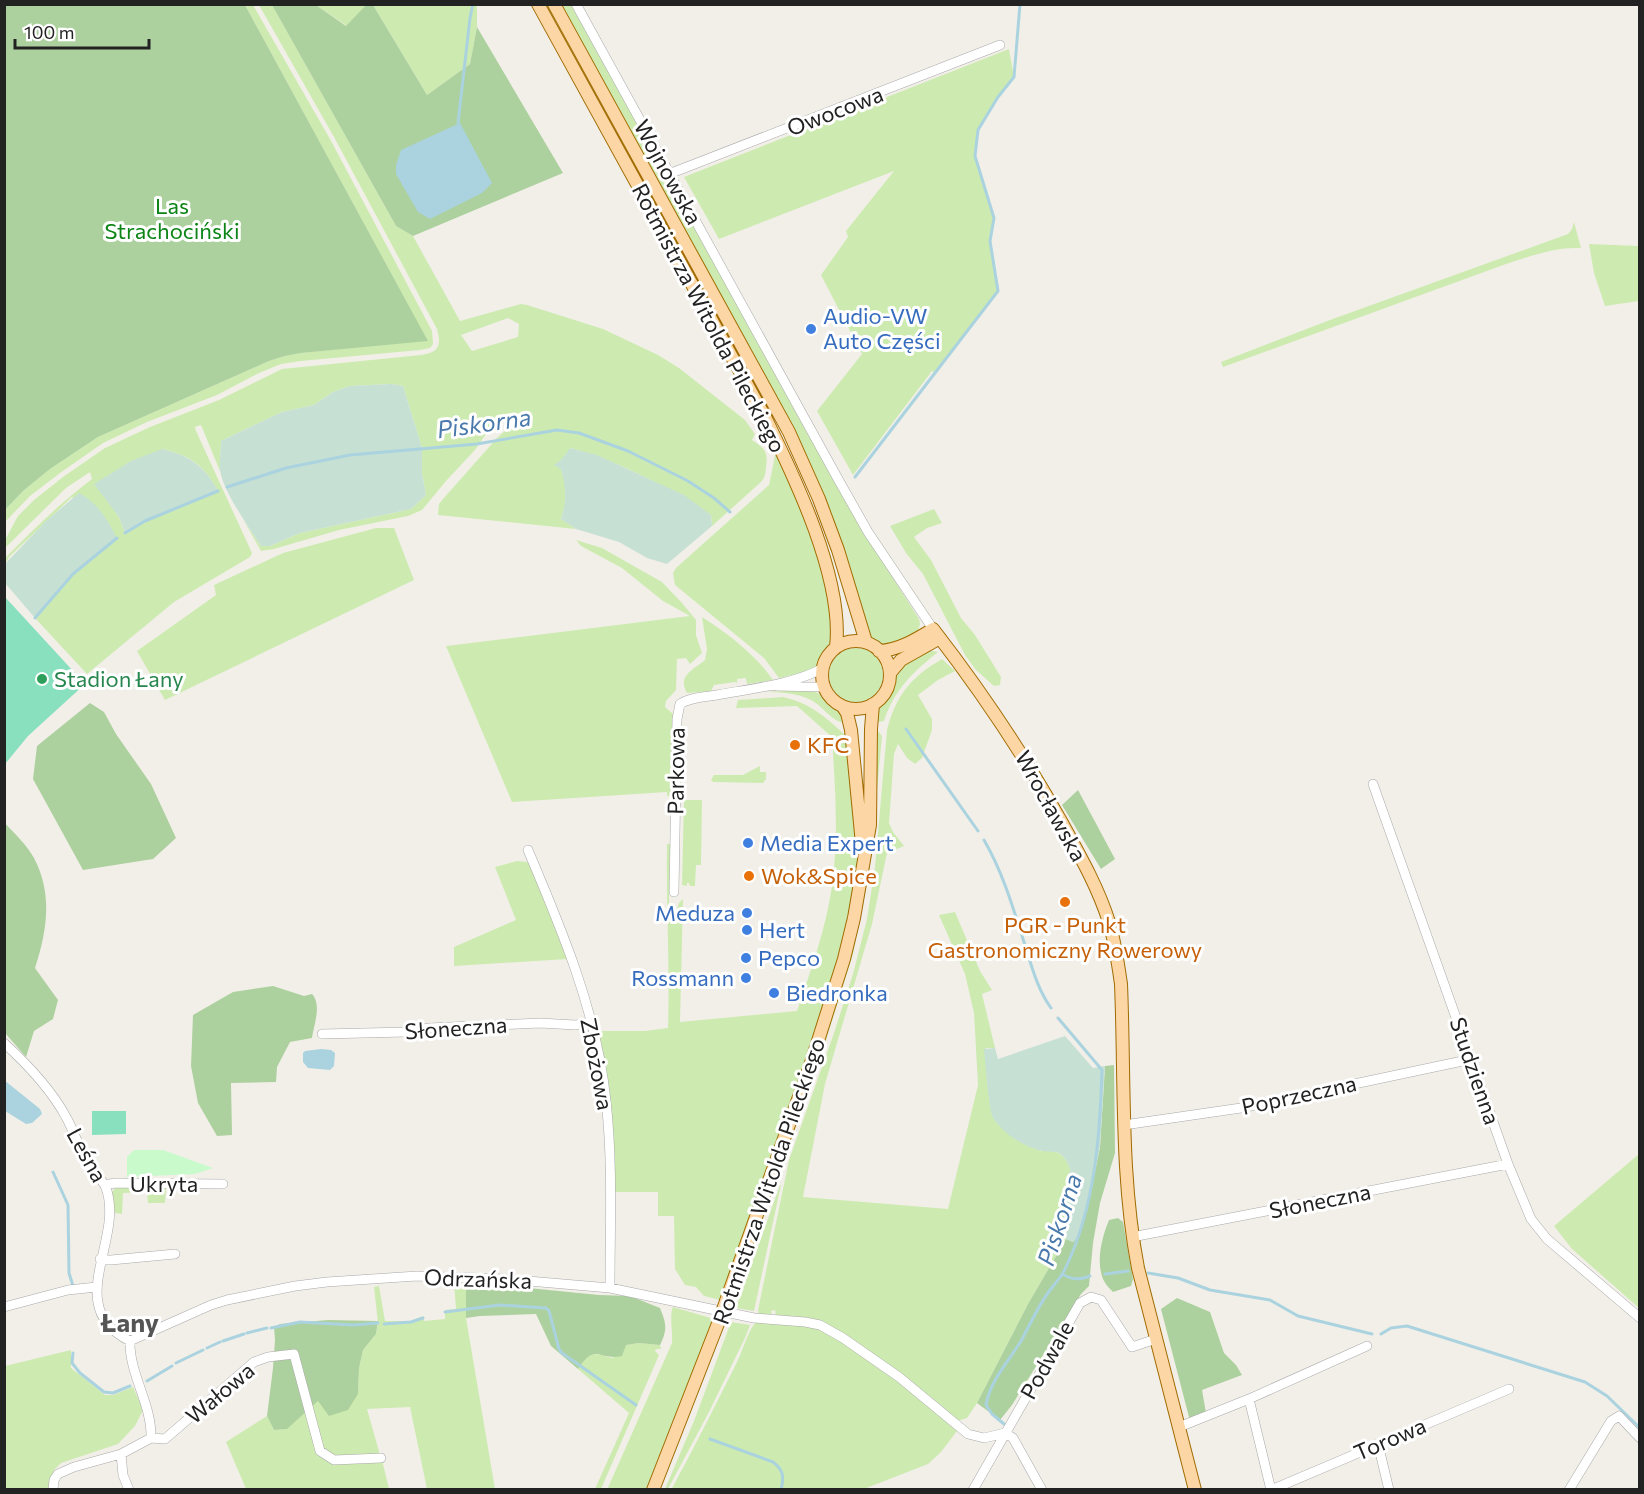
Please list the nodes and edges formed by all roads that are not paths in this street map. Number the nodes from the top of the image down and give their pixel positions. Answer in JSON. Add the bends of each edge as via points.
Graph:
{"nodes":[{"id":1,"x":538,"y":4,"type":"edge"},
{"id":2,"x":555,"y":4,"type":"edge"},
{"id":3,"x":576,"y":4,"type":"edge"},
{"id":4,"x":1000,"y":45,"type":"dead end"},
{"id":5,"x":669,"y":174,"type":"junction"},
{"id":6,"x":760,"y":339,"type":"joint"},
{"id":7,"x":937,"y":634,"type":"junction"},
{"id":8,"x":866,"y":642,"type":"junction"},
{"id":9,"x":836,"y":647,"type":"junction"},
{"id":10,"x":879,"y":651,"type":"junction"},
{"id":11,"x":823,"y":668,"type":"junction"},
{"id":12,"x":890,"y":673,"type":"junction"},
{"id":13,"x":768,"y":686,"type":"junction"},
{"id":14,"x":824,"y":687,"type":"junction"},
{"id":15,"x":873,"y":704,"type":"junction"},
{"id":16,"x":843,"y":707,"type":"junction"},
{"id":17,"x":1373,"y":784,"type":"dead end"},
{"id":18,"x":528,"y":850,"type":"dead end"},
{"id":19,"x":863,"y":865,"type":"junction"},
{"id":20,"x":674,"y":892,"type":"dead end"},
{"id":21,"x":590,"y":1023,"type":"junction"},
{"id":22,"x":322,"y":1034,"type":"dead end"},
{"id":23,"x":4,"y":1043,"type":"edge"},
{"id":24,"x":1472,"y":1059,"type":"junction"},
{"id":25,"x":1124,"y":1125,"type":"junction"},
{"id":26,"x":1508,"y":1164,"type":"junction"},
{"id":27,"x":224,"y":1184,"type":"dead end"},
{"id":28,"x":105,"y":1185,"type":"junction"},
{"id":29,"x":1132,"y":1237,"type":"junction"},
{"id":30,"x":175,"y":1254,"type":"dead end"},
{"id":31,"x":100,"y":1259,"type":"junction"},
{"id":32,"x":97,"y":1287,"type":"junction"},
{"id":33,"x":610,"y":1288,"type":"junction"},
{"id":34,"x":4,"y":1307,"type":"edge"},
{"id":35,"x":1640,"y":1318,"type":"edge"},
{"id":36,"x":1156,"y":1339,"type":"junction"},
{"id":37,"x":130,"y":1341,"type":"junction"},
{"id":38,"x":1367,"y":1346,"type":"dead end"},
{"id":39,"x":1509,"y":1389,"type":"dead end"},
{"id":40,"x":1249,"y":1399,"type":"junction"},
{"id":41,"x":1179,"y":1427,"type":"junction"},
{"id":42,"x":1005,"y":1433,"type":"junction"},
{"id":43,"x":150,"y":1438,"type":"junction"},
{"id":44,"x":1640,"y":1438,"type":"edge"},
{"id":45,"x":1378,"y":1444,"type":"junction"},
{"id":46,"x":121,"y":1454,"type":"junction"},
{"id":47,"x":381,"y":1458,"type":"dead end"},
{"id":48,"x":53,"y":1490,"type":"edge"},
{"id":49,"x":129,"y":1490,"type":"edge"},
{"id":50,"x":653,"y":1490,"type":"edge"},
{"id":51,"x":973,"y":1490,"type":"edge"},
{"id":52,"x":1042,"y":1490,"type":"edge"},
{"id":53,"x":1195,"y":1490,"type":"edge"},
{"id":54,"x":1271,"y":1490,"type":"edge"},
{"id":55,"x":1389,"y":1490,"type":"edge"},
{"id":56,"x":1569,"y":1490,"type":"edge"}],
"edges":[{"from":1,"to":9,"type":"main road","name":"Rotmistrza Witolda Pileckiego","via":[[794,477],[828,573]]},
{"from":2,"to":8,"type":"main road","name":"Rotmistrza Witolda Pileckiego","via":[[789,432],[838,550]]},
{"from":3,"to":5,"type":"street","name":"Wojnowska"},
{"from":4,"to":5,"type":"street","name":"Owocowa"},
{"from":5,"to":6,"type":"street","name":"Wojnowska"},
{"from":6,"to":7,"type":"street","name":"Wrocławska","via":[[868,532]]},
{"from":7,"to":10,"type":"main road"},
{"from":7,"to":12,"type":"main road"},
{"from":7,"to":25,"type":"main road","name":"Wrocławska","via":[[987,700],[1028,764],[1086,868],[1108,921],[1120,984]]},
{"from":8,"to":9,"type":"main road","via":[[850,641]]},
{"from":8,"to":10,"type":"main road"},
{"from":9,"to":11,"type":"main road"},
{"from":10,"to":12,"type":"main road"},
{"from":11,"to":13,"type":"street"},
{"from":11,"to":14,"type":"main road"},
{"from":12,"to":15,"type":"main road","via":[[886,691]]},
{"from":13,"to":14,"type":"street"},
{"from":13,"to":20,"type":"street","name":"Parkowa","via":[[680,704]]},
{"from":14,"to":16,"type":"main road"},
{"from":15,"to":16,"type":"main road","via":[[858,709]]},
{"from":15,"to":19,"type":"main road","name":"Rotmistrza Witolda Pileckiego","via":[[870,825]]},
{"from":16,"to":19,"type":"main road","name":"Rotmistrza Witolda Pileckiego","via":[[851,730]]},
{"from":17,"to":24,"type":"street","name":"Studzienna"},
{"from":18,"to":21,"type":"street","name":"Zbożowa","via":[[581,985]]},
{"from":19,"to":50,"type":"main road","name":"Rotmistrza Witolda Pileckiego","bridge":true,"via":[[837,986],[726,1301]]},
{"from":21,"to":22,"type":"street","name":"Słoneczna"},
{"from":21,"to":33,"type":"street","name":"Zbożowa","via":[[598,1048],[607,1111]]},
{"from":23,"to":28,"type":"street","name":"Leśna","via":[[65,1115],[88,1164]]},
{"from":24,"to":25,"type":"street","name":"Poprzeczna","via":[[1241,1108]]},
{"from":24,"to":26,"type":"street","name":"Studzienna"},
{"from":25,"to":29,"type":"main road","name":"Wrocławska"},
{"from":26,"to":29,"type":"street","name":"Słoneczna"},
{"from":26,"to":35,"type":"street","name":"Studzienna","via":[[1531,1219],[1547,1239]]},
{"from":27,"to":28,"type":"street","name":"Ukryta"},
{"from":28,"to":31,"type":"street","name":"Leśna","via":[[111,1218]]},
{"from":29,"to":36,"type":"main road","name":"Wrocławska"},
{"from":30,"to":31,"type":"street"},
{"from":31,"to":32,"type":"street","name":"Leśna"},
{"from":32,"to":34,"type":"street","via":[[68,1290]]},
{"from":32,"to":37,"type":"street","via":[[105,1323]]},
{"from":33,"to":37,"type":"street","name":"Odrzańska","via":[[417,1276],[327,1282],[227,1300]]},
{"from":33,"to":42,"type":"street","name":"Odrzańska","via":[[754,1318],[820,1325],[899,1377],[961,1430],[977,1438]]},
{"from":36,"to":41,"type":"main road","name":"Wrocławska"},
{"from":36,"to":42,"type":"street","name":"Podwale","via":[[1132,1347],[1107,1307],[1096,1297],[1080,1303]]},
{"from":37,"to":43,"type":"street","via":[[132,1362],[149,1416]]},
{"from":38,"to":40,"type":"street"},
{"from":39,"to":45,"type":"street","name":"Torowa"},
{"from":40,"to":41,"type":"street"},
{"from":40,"to":54,"type":"street"},
{"from":41,"to":53,"type":"main road","name":"Wrocławska"},
{"from":42,"to":51,"type":"street","name":"Podwale"},
{"from":42,"to":52,"type":"street","via":[[1013,1438]]},
{"from":43,"to":46,"type":"street","name":"Wałowa"},
{"from":43,"to":47,"type":"street","name":"Wałowa","via":[[165,1439],[254,1362],[294,1354],[320,1451],[334,1460]]},
{"from":44,"to":56,"type":"street","via":[[1619,1416],[1611,1421]]},
{"from":45,"to":54,"type":"street","name":"Torowa"},
{"from":45,"to":55,"type":"street"},
{"from":46,"to":48,"type":"street","name":"Wałowa","via":[[58,1474]]},
{"from":46,"to":49,"type":"street"}]}
